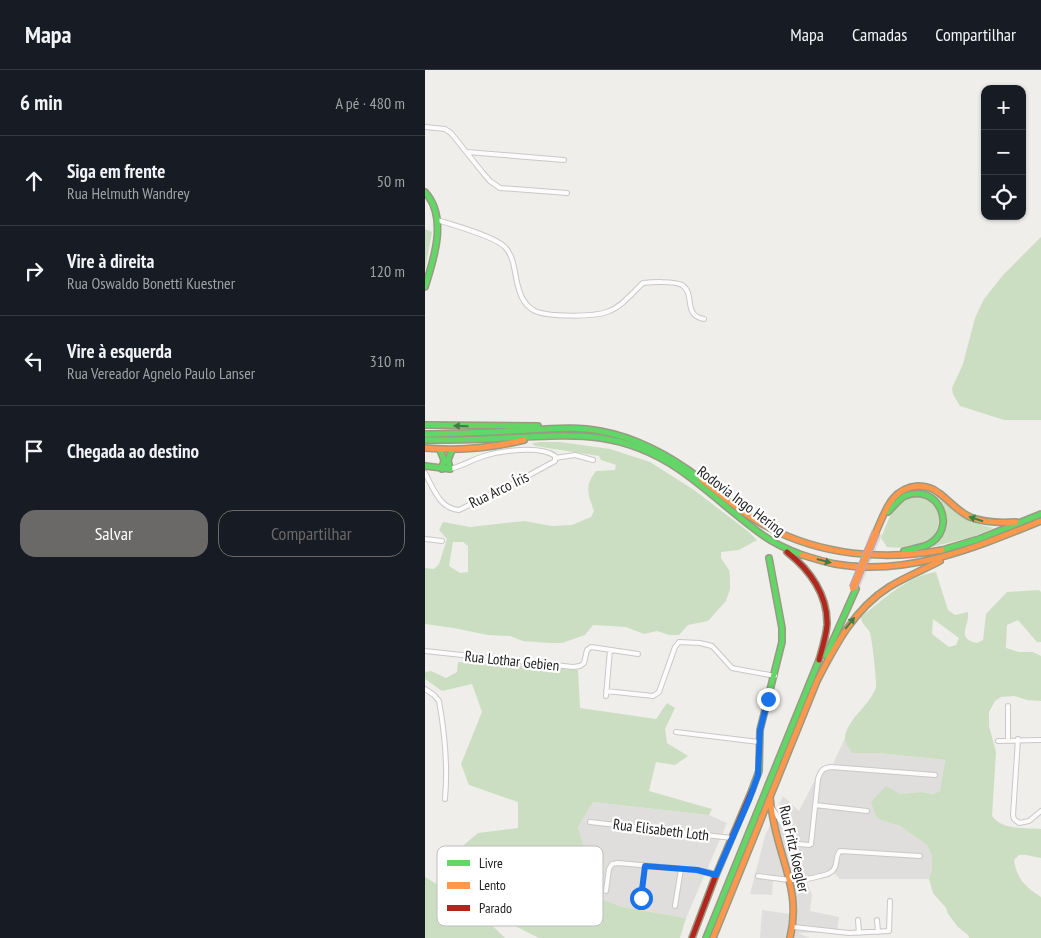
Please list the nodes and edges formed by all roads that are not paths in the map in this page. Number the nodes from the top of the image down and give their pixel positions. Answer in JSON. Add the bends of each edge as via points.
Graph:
{"nodes":[{"id":1,"x":425,"y":127,"type":"edge"},
{"id":2,"x":467,"y":152,"type":"junction"},
{"id":3,"x":564,"y":160,"type":"dead end"},
{"id":4,"x":425,"y":192,"type":"edge"},
{"id":5,"x":567,"y":193,"type":"dead end"},
{"id":6,"x":437,"y":220,"type":"junction"},
{"id":7,"x":425,"y":287,"type":"edge"},
{"id":8,"x":703,"y":318,"type":"dead end"},
{"id":9,"x":425,"y":425,"type":"edge"},
{"id":10,"x":579,"y":429,"type":"junction"},
{"id":11,"x":425,"y":434,"type":"edge"},
{"id":12,"x":537,"y":436,"type":"junction"},
{"id":13,"x":425,"y":440,"type":"edge"},
{"id":14,"x":425,"y":448,"type":"edge"},
{"id":15,"x":440,"y":450,"type":"junction"},
{"id":16,"x":452,"y":450,"type":"junction"},
{"id":17,"x":555,"y":458,"type":"junction"},
{"id":18,"x":593,"y":460,"type":"dead end"},
{"id":19,"x":425,"y":466,"type":"edge"},
{"id":20,"x":442,"y":469,"type":"junction"},
{"id":21,"x":450,"y":469,"type":"junction"},
{"id":22,"x":425,"y":473,"type":"edge"},
{"id":23,"x":1041,"y":514,"type":"edge"},
{"id":24,"x":1041,"y":521,"type":"edge"},
{"id":25,"x":878,"y":533,"type":"junction"},
{"id":26,"x":425,"y":539,"type":"edge"},
{"id":27,"x":442,"y":541,"type":"dead end"},
{"id":28,"x":778,"y":545,"type":"junction"},
{"id":29,"x":954,"y":554,"type":"junction"},
{"id":30,"x":877,"y":555,"type":"junction"},
{"id":31,"x":769,"y":558,"type":"dead end"},
{"id":32,"x":855,"y":588,"type":"junction"},
{"id":33,"x":610,"y":650,"type":"junction"},
{"id":34,"x":425,"y":651,"type":"edge"},
{"id":35,"x":638,"y":654,"type":"dead end"},
{"id":36,"x":819,"y":660,"type":"junction"},
{"id":37,"x":775,"y":676,"type":"junction"},
{"id":38,"x":817,"y":681,"type":"junction"},
{"id":39,"x":425,"y":690,"type":"edge"},
{"id":40,"x":606,"y":691,"type":"junction"},
{"id":41,"x":606,"y":696,"type":"dead end"},
{"id":42,"x":1008,"y":706,"type":"dead end"},
{"id":43,"x":676,"y":732,"type":"dead end"},
{"id":44,"x":1018,"y":739,"type":"junction"},
{"id":45,"x":998,"y":740,"type":"dead end"},
{"id":46,"x":1008,"y":740,"type":"junction"},
{"id":47,"x":1041,"y":740,"type":"edge"},
{"id":48,"x":759,"y":742,"type":"junction"},
{"id":49,"x":935,"y":775,"type":"dead end"},
{"id":50,"x":770,"y":795,"type":"junction"},
{"id":51,"x":445,"y":799,"type":"dead end"},
{"id":52,"x":771,"y":806,"type":"junction"},
{"id":53,"x":815,"y":806,"type":"junction"},
{"id":54,"x":867,"y":811,"type":"dead end"},
{"id":55,"x":1041,"y":811,"type":"edge"},
{"id":56,"x":589,"y":822,"type":"dead end"},
{"id":57,"x":732,"y":838,"type":"junction"},
{"id":58,"x":920,"y":856,"type":"dead end"},
{"id":59,"x":645,"y":866,"type":"junction"},
{"id":60,"x":681,"y":869,"type":"junction"},
{"id":61,"x":716,"y":875,"type":"junction"},
{"id":62,"x":757,"y":876,"type":"dead end"},
{"id":63,"x":792,"y":880,"type":"junction"},
{"id":64,"x":606,"y":891,"type":"dead end"},
{"id":65,"x":641,"y":898,"type":"dead end"},
{"id":66,"x":889,"y":901,"type":"dead end"},
{"id":67,"x":675,"y":906,"type":"dead end"},
{"id":68,"x":859,"y":920,"type":"dead end"},
{"id":69,"x":877,"y":920,"type":"dead end"},
{"id":70,"x":794,"y":927,"type":"junction"},
{"id":71,"x":878,"y":932,"type":"junction"},
{"id":72,"x":859,"y":933,"type":"junction"},
{"id":73,"x":691,"y":938,"type":"edge"},
{"id":74,"x":706,"y":938,"type":"edge"},
{"id":75,"x":713,"y":938,"type":"edge"},
{"id":76,"x":790,"y":938,"type":"edge"}],
"edges":[{"from":1,"to":2,"type":"street","via":[[445,129]]},
{"from":2,"to":3,"type":"street"},
{"from":2,"to":5,"type":"street","via":[[490,181],[500,188]]},
{"from":4,"to":6,"type":"main road","via":[[436,210]]},
{"from":6,"to":7,"type":"main road","via":[[433,264]]},
{"from":6,"to":8,"type":"street","via":[[504,246],[511,255],[523,300],[533,310],[546,314],[599,314],[618,307],[643,283],[677,283],[687,291],[693,314]]},
{"from":10,"to":9,"type":"main road","one_way":true},
{"from":10,"to":11,"type":"main road","name":"Rodovia Ingo Hering"},
{"from":10,"to":30,"type":"main road","name":"Rodovia Ingo Hering","via":[[612,433],[669,457],[747,515],[777,532],[821,546]]},
{"from":12,"to":13,"type":"main road","name":"Rodovia Ingo Hering"},
{"from":12,"to":16,"type":"main road","via":[[509,444]]},
{"from":12,"to":28,"type":"main road","name":"Rodovia Ingo Hering","via":[[583,435],[641,448],[676,468]]},
{"from":14,"to":15,"type":"main road"},
{"from":15,"to":16,"type":"main road"},
{"from":15,"to":20,"type":"main road","via":[[444,460]]},
{"from":16,"to":21,"type":"main road","via":[[448,460]]},
{"from":17,"to":18,"type":"street","via":[[575,455]]},
{"from":17,"to":21,"type":"street","name":"Rua Arco Íris","via":[[549,452],[525,450],[489,455]]},
{"from":17,"to":22,"type":"street","name":"Rua Arco Íris","via":[[555,461],[522,479],[459,510],[445,506]]},
{"from":19,"to":20,"type":"main road"},
{"from":20,"to":21,"type":"main road"},
{"from":23,"to":25,"type":"main road","one_way":true,"via":[[1016,522],[982,521],[961,512],[933,488],[915,486],[892,498]]},
{"from":23,"to":30,"type":"main road","name":"Rodovia Ingo Hering","via":[[943,550]]},
{"from":24,"to":29,"type":"main road","name":"Rodovia Ingo Hering"},
{"from":25,"to":30,"type":"main road","via":[[896,501],[909,494],[926,494],[935,499],[942,509],[943,524],[936,539],[918,548]]},
{"from":25,"to":32,"type":"main road","bridge":true},
{"from":26,"to":27,"type":"street"},
{"from":28,"to":29,"type":"main road","name":"Rodovia Ingo Hering","one_way":true,"via":[[826,562],[874,568],[921,563]]},
{"from":28,"to":36,"type":"main road","via":[[803,565],[819,588],[827,625]]},
{"from":38,"to":29,"type":"main road","one_way":true,"via":[[845,630],[873,600],[887,588]]},
{"from":31,"to":37,"type":"main road","via":[[782,628]]},
{"from":32,"to":36,"type":"main road"},
{"from":32,"to":38,"type":"main road"},
{"from":33,"to":34,"type":"street","name":"Rua Lothar Gebien","via":[[591,647],[584,663],[573,667]]},
{"from":33,"to":35,"type":"street"},
{"from":33,"to":40,"type":"street"},
{"from":36,"to":74,"type":"main road"},
{"from":37,"to":40,"type":"street","via":[[732,668],[712,646],[679,642],[659,692],[653,696]]},
{"from":37,"to":48,"type":"main road"},
{"from":38,"to":50,"type":"main road"},
{"from":39,"to":51,"type":"street","via":[[439,701],[448,772]]},
{"from":40,"to":41,"type":"street"},
{"from":42,"to":46,"type":"street"},
{"from":43,"to":48,"type":"street"},
{"from":44,"to":46,"type":"street"},
{"from":44,"to":47,"type":"street"},
{"from":44,"to":55,"type":"street","via":[[1014,820],[1019,823],[1029,821]]},
{"from":45,"to":46,"type":"street"},
{"from":48,"to":57,"type":"main road","via":[[758,775]]},
{"from":49,"to":53,"type":"street","via":[[824,768],[818,779]]},
{"from":50,"to":52,"type":"main road","name":"Rua Fritz Koegler"},
{"from":50,"to":75,"type":"main road"},
{"from":52,"to":53,"type":"street","via":[[793,841],[807,846],[811,844]]},
{"from":52,"to":63,"type":"main road","name":"Rua Fritz Koegler","via":[[775,831]]},
{"from":53,"to":54,"type":"street"},
{"from":56,"to":57,"type":"street","name":"Rua Elisabeth Loth"},
{"from":57,"to":61,"type":"main road"},
{"from":58,"to":63,"type":"street","via":[[840,851],[832,872],[806,881]]},
{"from":59,"to":60,"type":"street"},
{"from":59,"to":64,"type":"street","via":[[612,864]]},
{"from":59,"to":65,"type":"street"},
{"from":60,"to":61,"type":"street"},
{"from":60,"to":67,"type":"street"},
{"from":61,"to":73,"type":"main road"},
{"from":62,"to":63,"type":"street"},
{"from":63,"to":70,"type":"main road","name":"Rua Fritz Koegler"},
{"from":66,"to":71,"type":"street","via":[[889,931]]},
{"from":68,"to":72,"type":"street"},
{"from":69,"to":71,"type":"street"},
{"from":70,"to":72,"type":"street"},
{"from":70,"to":76,"type":"main road","name":"Rua Fritz Koegler"},
{"from":71,"to":72,"type":"street"}]}
